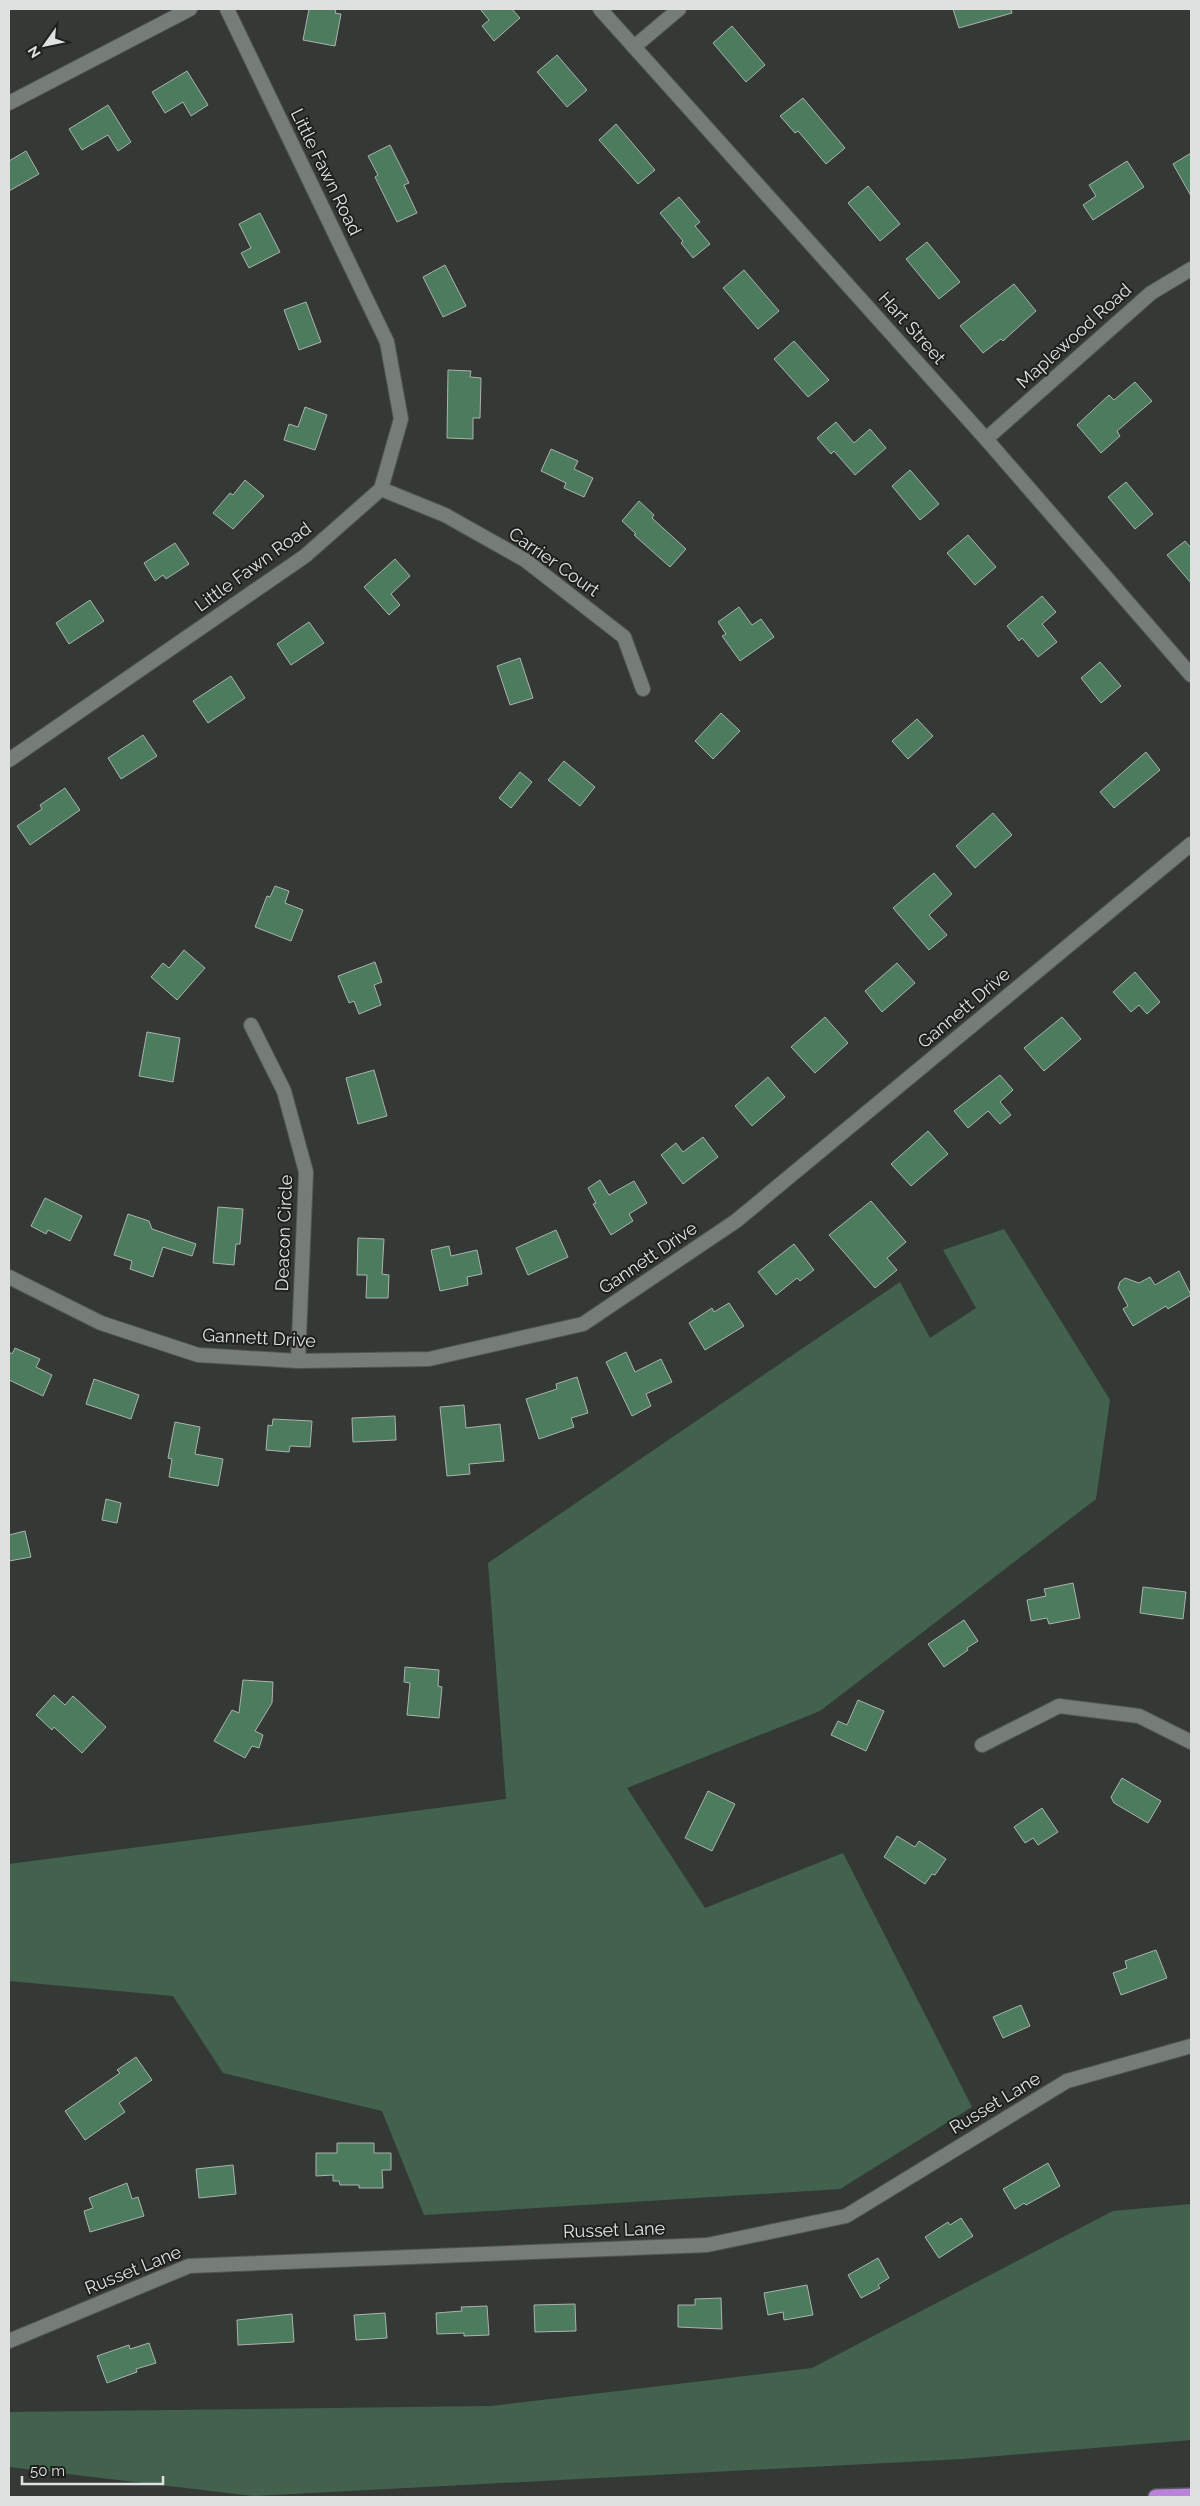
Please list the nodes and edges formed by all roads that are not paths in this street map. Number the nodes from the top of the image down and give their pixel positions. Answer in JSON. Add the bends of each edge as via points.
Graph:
{"nodes":[{"id":1,"x":190,"y":9,"type":"edge"},
{"id":2,"x":226,"y":9,"type":"edge"},
{"id":3,"x":600,"y":9,"type":"edge"},
{"id":4,"x":679,"y":9,"type":"edge"},
{"id":5,"x":634,"y":47,"type":"junction"},
{"id":6,"x":9,"y":103,"type":"edge"},
{"id":7,"x":1191,"y":270,"type":"edge"},
{"id":8,"x":986,"y":439,"type":"junction"},
{"id":9,"x":381,"y":489,"type":"junction"},
{"id":10,"x":1191,"y":675,"type":"edge"},
{"id":11,"x":643,"y":689,"type":"dead end"},
{"id":12,"x":9,"y":760,"type":"edge"},
{"id":13,"x":1191,"y":844,"type":"edge"},
{"id":14,"x":252,"y":1026,"type":"dead end"},
{"id":15,"x":9,"y":1278,"type":"edge"},
{"id":16,"x":298,"y":1361,"type":"junction"},
{"id":17,"x":1191,"y":1742,"type":"edge"},
{"id":18,"x":982,"y":1745,"type":"dead end"},
{"id":19,"x":1191,"y":2046,"type":"edge"},
{"id":20,"x":9,"y":2341,"type":"edge"},
{"id":21,"x":1191,"y":2496,"type":"edge"},
{"id":22,"x":1156,"y":2497,"type":"edge"}],
"edges":[{"from":1,"to":6,"type":"street"},
{"from":2,"to":9,"type":"street","name":"Little Fawn Road","via":[[387,342],[401,419]]},
{"from":3,"to":5,"type":"street","name":"Hart Street"},
{"from":4,"to":5,"type":"street"},
{"from":5,"to":8,"type":"street","name":"Hart Street"},
{"from":7,"to":8,"type":"street","name":"Maplewood Road","via":[[1151,293]]},
{"from":8,"to":10,"type":"street","name":"Hart Street"},
{"from":9,"to":11,"type":"street","name":"Carrier Court","via":[[445,515],[533,566],[624,637]]},
{"from":9,"to":12,"type":"street","name":"Little Fawn Road","via":[[305,556]]},
{"from":13,"to":16,"type":"street","name":"Gannett Drive","via":[[736,1221],[583,1324],[429,1359]]},
{"from":14,"to":16,"type":"street","name":"Deacon Circle","via":[[284,1091],[306,1172]]},
{"from":15,"to":16,"type":"street","name":"Gannett Drive","via":[[100,1323],[198,1355]]},
{"from":17,"to":18,"type":"street","via":[[1139,1716],[1059,1706]]},
{"from":19,"to":20,"type":"street","name":"Russet Lane","via":[[1067,2081],[846,2216],[707,2245],[189,2266]]},
{"from":21,"to":22,"type":"highway"}]}
